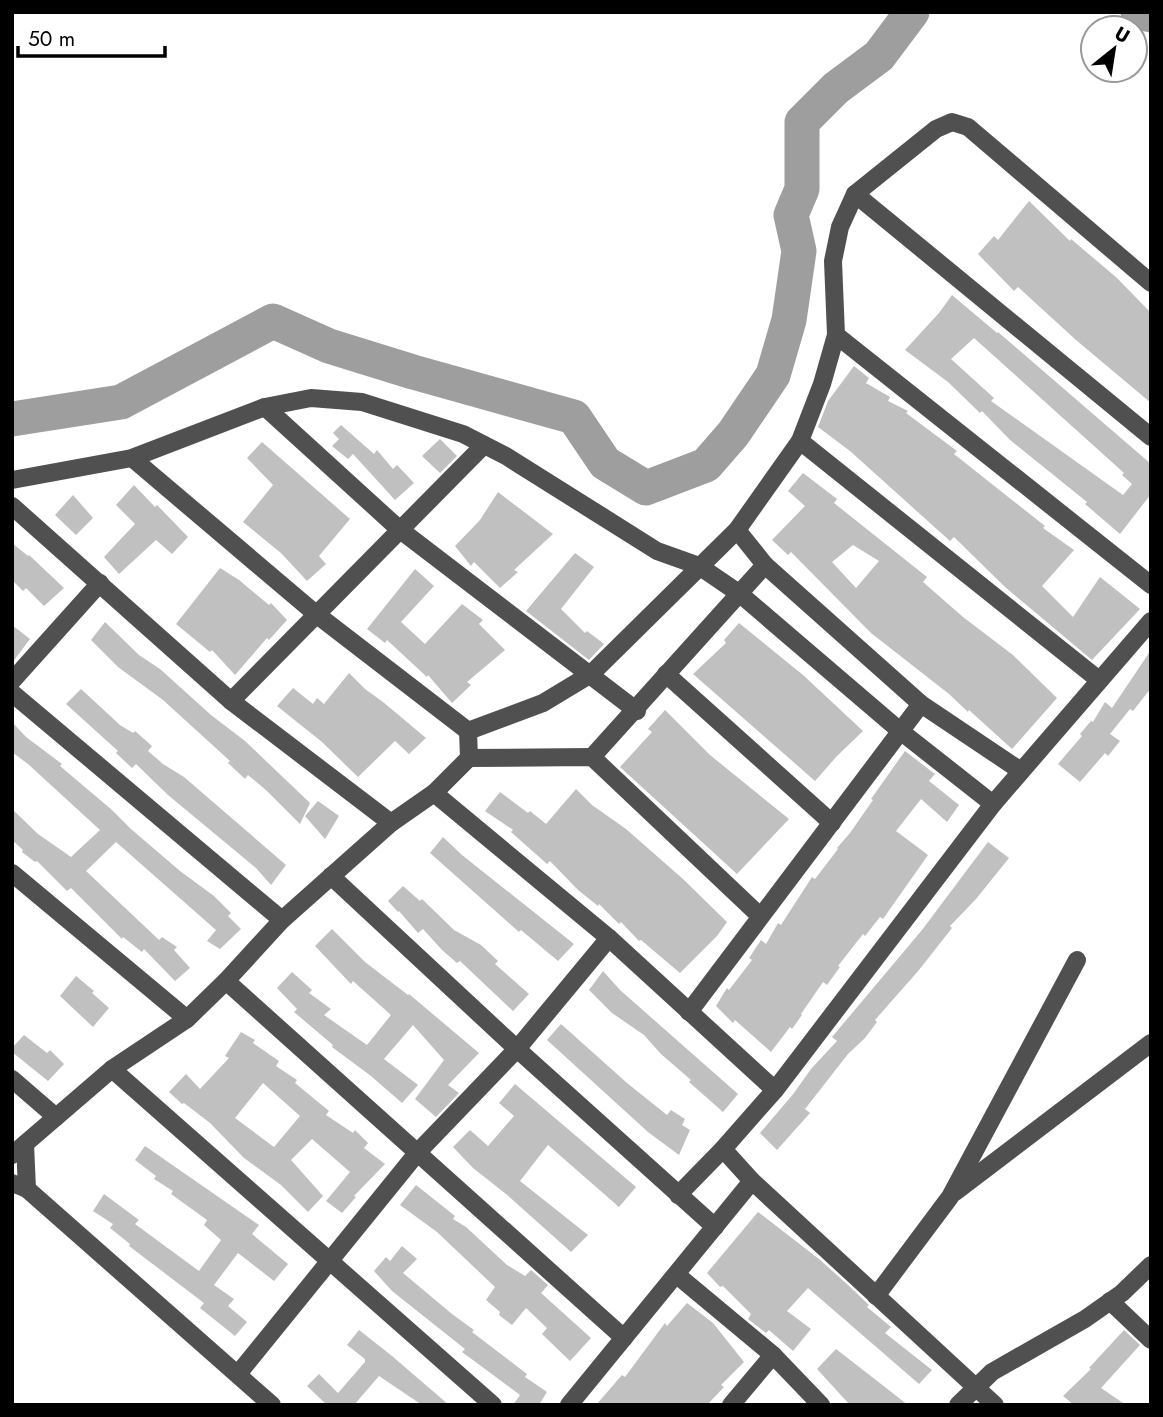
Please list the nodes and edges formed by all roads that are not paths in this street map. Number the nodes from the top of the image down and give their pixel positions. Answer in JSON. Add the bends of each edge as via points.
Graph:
{"nodes":[{"id":1,"x":855,"y":194,"type":"junction"},
{"id":2,"x":1151,"y":283,"type":"edge"},
{"id":3,"x":836,"y":335,"type":"junction"},
{"id":4,"x":265,"y":407,"type":"junction"},
{"id":5,"x":1151,"y":437,"type":"edge"},
{"id":6,"x":800,"y":441,"type":"junction"},
{"id":7,"x":484,"y":444,"type":"junction"},
{"id":8,"x":132,"y":457,"type":"junction"},
{"id":9,"x":12,"y":480,"type":"edge"},
{"id":10,"x":12,"y":506,"type":"edge"},
{"id":11,"x":399,"y":529,"type":"junction"},
{"id":12,"x":737,"y":530,"type":"junction"},
{"id":13,"x":765,"y":565,"type":"junction"},
{"id":14,"x":699,"y":566,"type":"junction"},
{"id":15,"x":100,"y":583,"type":"junction"},
{"id":16,"x":1151,"y":585,"type":"edge"},
{"id":17,"x":740,"y":594,"type":"junction"},
{"id":18,"x":316,"y":614,"type":"junction"},
{"id":19,"x":1151,"y":621,"type":"edge"},
{"id":20,"x":591,"y":674,"type":"junction"},
{"id":21,"x":666,"y":674,"type":"junction"},
{"id":22,"x":1099,"y":680,"type":"junction"},
{"id":23,"x":12,"y":681,"type":"edge"},
{"id":24,"x":12,"y":693,"type":"edge"},
{"id":25,"x":231,"y":701,"type":"junction"},
{"id":26,"x":921,"y":704,"type":"junction"},
{"id":27,"x":637,"y":711,"type":"junction"},
{"id":28,"x":899,"y":730,"type":"junction"},
{"id":29,"x":468,"y":731,"type":"junction"},
{"id":30,"x":592,"y":757,"type":"junction"},
{"id":31,"x":469,"y":758,"type":"junction"},
{"id":32,"x":1021,"y":771,"type":"junction"},
{"id":33,"x":434,"y":793,"type":"junction"},
{"id":34,"x":993,"y":804,"type":"junction"},
{"id":35,"x":391,"y":823,"type":"junction"},
{"id":36,"x":832,"y":823,"type":"junction"},
{"id":37,"x":12,"y":873,"type":"edge"},
{"id":38,"x":331,"y":876,"type":"junction"},
{"id":39,"x":760,"y":916,"type":"junction"},
{"id":40,"x":282,"y":920,"type":"junction"},
{"id":41,"x":609,"y":938,"type":"junction"},
{"id":42,"x":1077,"y":960,"type":"dead end"},
{"id":43,"x":226,"y":981,"type":"junction"},
{"id":44,"x":688,"y":1012,"type":"junction"},
{"id":45,"x":187,"y":1019,"type":"junction"},
{"id":46,"x":1151,"y":1042,"type":"edge"},
{"id":47,"x":517,"y":1049,"type":"junction"},
{"id":48,"x":112,"y":1069,"type":"junction"},
{"id":49,"x":12,"y":1079,"type":"edge"},
{"id":50,"x":775,"y":1090,"type":"junction"},
{"id":51,"x":56,"y":1117,"type":"junction"},
{"id":52,"x":723,"y":1149,"type":"junction"},
{"id":53,"x":18,"y":1150,"type":"edge"},
{"id":54,"x":418,"y":1152,"type":"junction"},
{"id":55,"x":752,"y":1181,"type":"junction"},
{"id":56,"x":19,"y":1186,"type":"edge"},
{"id":57,"x":678,"y":1195,"type":"junction"},
{"id":58,"x":950,"y":1197,"type":"junction"},
{"id":59,"x":715,"y":1227,"type":"junction"},
{"id":60,"x":330,"y":1263,"type":"junction"},
{"id":61,"x":1151,"y":1265,"type":"edge"},
{"id":62,"x":677,"y":1275,"type":"junction"},
{"id":63,"x":876,"y":1296,"type":"junction"},
{"id":64,"x":1110,"y":1301,"type":"junction"},
{"id":65,"x":624,"y":1338,"type":"junction"},
{"id":66,"x":1151,"y":1340,"type":"edge"},
{"id":67,"x":773,"y":1355,"type":"junction"},
{"id":68,"x":238,"y":1374,"type":"junction"},
{"id":69,"x":976,"y":1388,"type":"junction"},
{"id":70,"x":272,"y":1405,"type":"edge"},
{"id":71,"x":493,"y":1405,"type":"edge"},
{"id":72,"x":569,"y":1405,"type":"edge"},
{"id":73,"x":731,"y":1405,"type":"edge"},
{"id":74,"x":821,"y":1405,"type":"edge"},
{"id":75,"x":958,"y":1405,"type":"edge"},
{"id":76,"x":995,"y":1405,"type":"edge"}],
"edges":[{"from":1,"to":2,"type":"street","via":[[936,129],[957,122]]},
{"from":1,"to":3,"type":"street","via":[[840,227],[833,261]]},
{"from":1,"to":5,"type":"street"},
{"from":3,"to":6,"type":"street"},
{"from":3,"to":16,"type":"street"},
{"from":4,"to":7,"type":"street","via":[[312,398],[362,402]]},
{"from":4,"to":8,"type":"street"},
{"from":4,"to":11,"type":"street"},
{"from":6,"to":12,"type":"street"},
{"from":6,"to":22,"type":"street"},
{"from":7,"to":11,"type":"street"},
{"from":7,"to":14,"type":"street","via":[[657,551]]},
{"from":8,"to":9,"type":"street"},
{"from":8,"to":18,"type":"street"},
{"from":10,"to":15,"type":"street"},
{"from":11,"to":18,"type":"street"},
{"from":11,"to":20,"type":"street"},
{"from":12,"to":13,"type":"street"},
{"from":12,"to":14,"type":"street"},
{"from":13,"to":17,"type":"street"},
{"from":13,"to":26,"type":"street"},
{"from":14,"to":17,"type":"street"},
{"from":14,"to":20,"type":"street"},
{"from":15,"to":23,"type":"street"},
{"from":15,"to":25,"type":"street"},
{"from":17,"to":21,"type":"street"},
{"from":17,"to":28,"type":"street"},
{"from":18,"to":25,"type":"street"},
{"from":18,"to":29,"type":"street"},
{"from":19,"to":22,"type":"street"},
{"from":20,"to":27,"type":"street"},
{"from":20,"to":29,"type":"street","via":[[543,703]]},
{"from":21,"to":27,"type":"street"},
{"from":21,"to":36,"type":"street"},
{"from":22,"to":32,"type":"street"},
{"from":24,"to":40,"type":"street"},
{"from":25,"to":35,"type":"street"},
{"from":26,"to":28,"type":"street"},
{"from":26,"to":32,"type":"street"},
{"from":27,"to":30,"type":"street"},
{"from":28,"to":34,"type":"street"},
{"from":28,"to":36,"type":"street"},
{"from":29,"to":31,"type":"street"},
{"from":30,"to":31,"type":"street"},
{"from":30,"to":39,"type":"street"},
{"from":31,"to":33,"type":"street"},
{"from":32,"to":34,"type":"street"},
{"from":33,"to":35,"type":"street"},
{"from":33,"to":41,"type":"street"},
{"from":34,"to":50,"type":"street"},
{"from":35,"to":38,"type":"street"},
{"from":36,"to":39,"type":"street"},
{"from":37,"to":45,"type":"street"},
{"from":38,"to":40,"type":"street"},
{"from":38,"to":47,"type":"street"},
{"from":39,"to":44,"type":"street"},
{"from":40,"to":43,"type":"street"},
{"from":41,"to":44,"type":"street"},
{"from":41,"to":47,"type":"street"},
{"from":42,"to":58,"type":"street"},
{"from":43,"to":45,"type":"street"},
{"from":43,"to":54,"type":"street"},
{"from":44,"to":50,"type":"street"},
{"from":45,"to":48,"type":"street"},
{"from":46,"to":58,"type":"street"},
{"from":47,"to":54,"type":"street"},
{"from":47,"to":57,"type":"street"},
{"from":48,"to":51,"type":"street"},
{"from":48,"to":60,"type":"street"},
{"from":49,"to":51,"type":"street"},
{"from":50,"to":52,"type":"street"},
{"from":51,"to":53,"type":"street"},
{"from":52,"to":55,"type":"street"},
{"from":52,"to":57,"type":"street"},
{"from":53,"to":56,"type":"street"},
{"from":54,"to":60,"type":"street"},
{"from":54,"to":65,"type":"street"},
{"from":55,"to":59,"type":"street"},
{"from":55,"to":63,"type":"street"},
{"from":56,"to":68,"type":"street"},
{"from":57,"to":59,"type":"street"},
{"from":58,"to":63,"type":"street"},
{"from":59,"to":62,"type":"street"},
{"from":60,"to":68,"type":"street"},
{"from":60,"to":71,"type":"street"},
{"from":61,"to":64,"type":"street"},
{"from":62,"to":65,"type":"street"},
{"from":62,"to":67,"type":"street"},
{"from":63,"to":69,"type":"street"},
{"from":64,"to":66,"type":"street"},
{"from":64,"to":69,"type":"street","via":[[992,1372]]},
{"from":65,"to":72,"type":"street"},
{"from":67,"to":73,"type":"street"},
{"from":67,"to":74,"type":"street"},
{"from":68,"to":70,"type":"street"},
{"from":69,"to":75,"type":"street"},
{"from":69,"to":76,"type":"street"}]}
